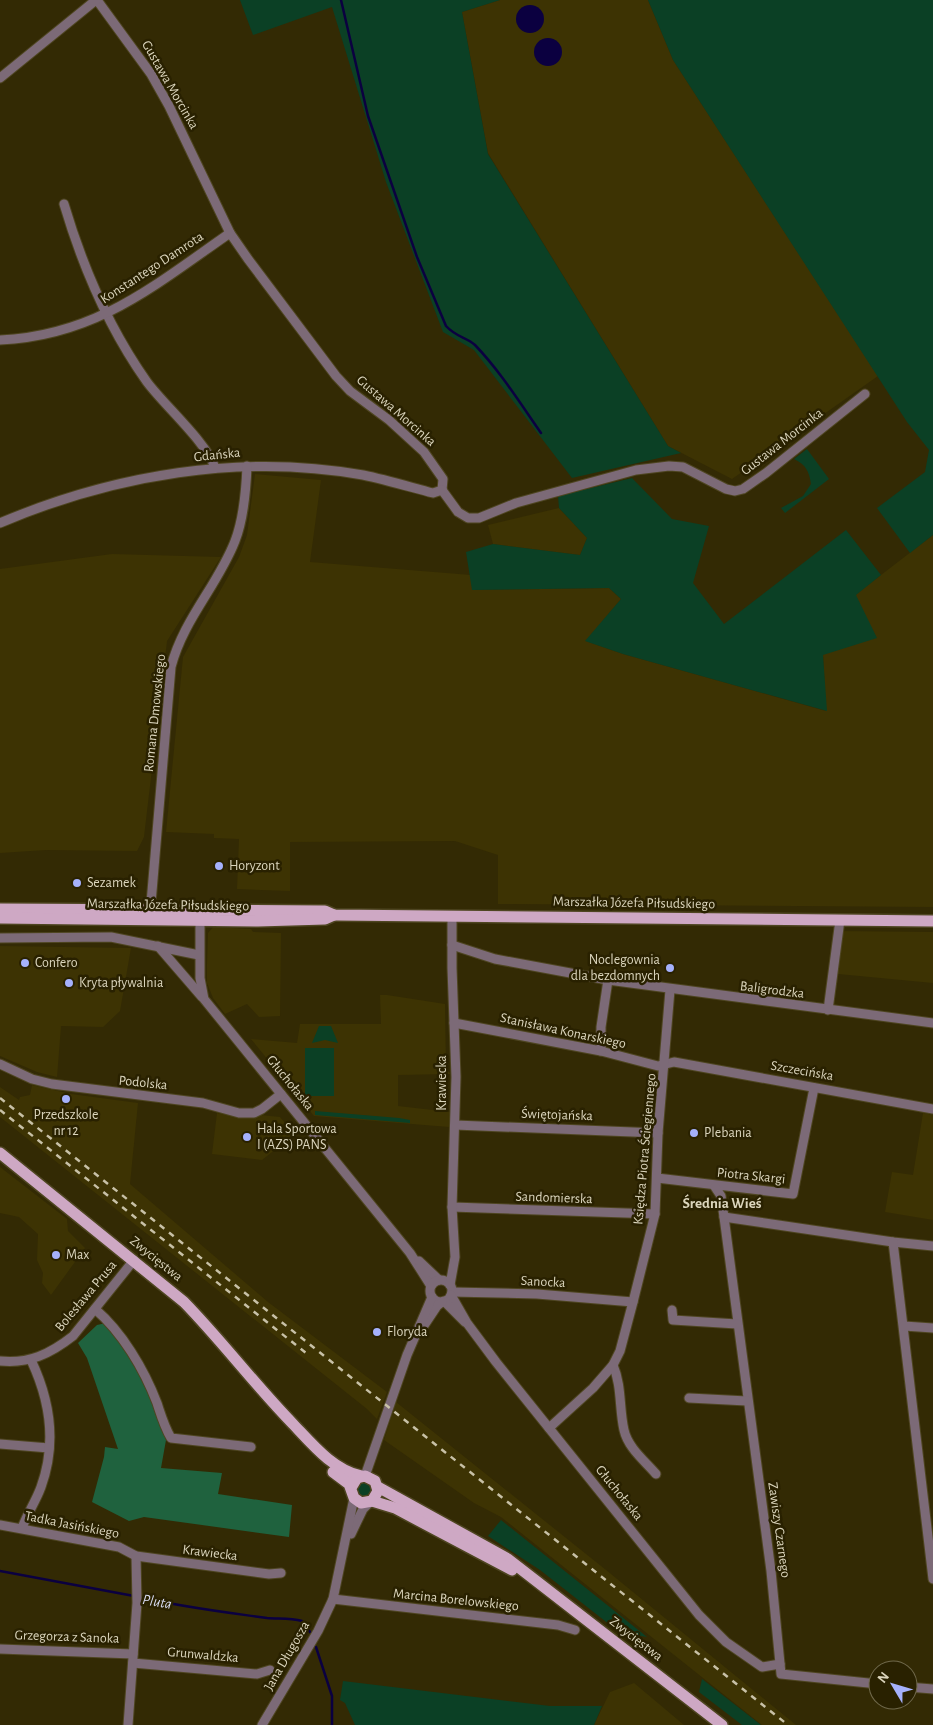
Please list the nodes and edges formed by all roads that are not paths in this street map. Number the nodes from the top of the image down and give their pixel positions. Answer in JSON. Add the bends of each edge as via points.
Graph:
{"nodes":[{"id":1,"x":97,"y":0,"type":"edge"},
{"id":2,"x":0,"y":78,"type":"edge"},
{"id":3,"x":64,"y":204,"type":"dead end"},
{"id":4,"x":230,"y":233,"type":"junction"},
{"id":5,"x":106,"y":314,"type":"junction"},
{"id":6,"x":0,"y":340,"type":"edge"},
{"id":7,"x":866,"y":394,"type":"dead end"},
{"id":8,"x":247,"y":466,"type":"junction"},
{"id":9,"x":215,"y":468,"type":"junction"},
{"id":10,"x":442,"y":490,"type":"junction"},
{"id":11,"x":0,"y":523,"type":"edge"},
{"id":12,"x":0,"y":909,"type":"edge"},
{"id":13,"x":33,"y":914,"type":"junction"},
{"id":14,"x":150,"y":915,"type":"junction"},
{"id":15,"x":200,"y":916,"type":"junction"},
{"id":16,"x":452,"y":916,"type":"junction"},
{"id":17,"x":0,"y":918,"type":"edge"},
{"id":18,"x":840,"y":920,"type":"junction"},
{"id":19,"x":933,"y":921,"type":"edge"},
{"id":20,"x":0,"y":938,"type":"edge"},
{"id":21,"x":452,"y":945,"type":"junction"},
{"id":22,"x":158,"y":946,"type":"junction"},
{"id":23,"x":199,"y":955,"type":"junction"},
{"id":24,"x":608,"y":980,"type":"junction"},
{"id":25,"x":670,"y":990,"type":"junction"},
{"id":26,"x":204,"y":999,"type":"junction"},
{"id":27,"x":828,"y":1010,"type":"junction"},
{"id":28,"x":454,"y":1023,"type":"junction"},
{"id":29,"x":933,"y":1023,"type":"edge"},
{"id":30,"x":601,"y":1051,"type":"junction"},
{"id":31,"x":0,"y":1064,"type":"edge"},
{"id":32,"x":666,"y":1064,"type":"junction"},
{"id":33,"x":814,"y":1088,"type":"junction"},
{"id":34,"x":281,"y":1094,"type":"junction"},
{"id":35,"x":933,"y":1109,"type":"edge"},
{"id":36,"x":455,"y":1125,"type":"junction"},
{"id":37,"x":658,"y":1133,"type":"junction"},
{"id":38,"x":0,"y":1153,"type":"edge"},
{"id":39,"x":657,"y":1178,"type":"junction"},
{"id":40,"x":715,"y":1187,"type":"junction"},
{"id":41,"x":452,"y":1207,"type":"junction"},
{"id":42,"x":655,"y":1214,"type":"junction"},
{"id":43,"x":724,"y":1216,"type":"junction"},
{"id":44,"x":893,"y":1242,"type":"junction"},
{"id":45,"x":933,"y":1246,"type":"edge"},
{"id":46,"x":453,"y":1249,"type":"junction"},
{"id":47,"x":410,"y":1252,"type":"junction"},
{"id":48,"x":134,"y":1260,"type":"junction"},
{"id":49,"x":440,"y":1280,"type":"junction"},
{"id":50,"x":431,"y":1286,"type":"junction"},
{"id":51,"x":448,"y":1295,"type":"junction"},
{"id":52,"x":432,"y":1297,"type":"junction"},
{"id":53,"x":633,"y":1302,"type":"junction"},
{"id":54,"x":95,"y":1309,"type":"junction"},
{"id":55,"x":672,"y":1310,"type":"dead end"},
{"id":56,"x":737,"y":1324,"type":"junction"},
{"id":57,"x":904,"y":1326,"type":"junction"},
{"id":58,"x":933,"y":1328,"type":"edge"},
{"id":59,"x":417,"y":1335,"type":"junction"},
{"id":60,"x":31,"y":1360,"type":"junction"},
{"id":61,"x":0,"y":1361,"type":"edge"},
{"id":62,"x":612,"y":1365,"type":"junction"},
{"id":63,"x":689,"y":1398,"type":"dead end"},
{"id":64,"x":747,"y":1401,"type":"junction"},
{"id":65,"x":275,"y":1408,"type":"junction"},
{"id":66,"x":549,"y":1428,"type":"junction"},
{"id":67,"x":0,"y":1444,"type":"edge"},
{"id":68,"x":250,"y":1447,"type":"dead end"},
{"id":69,"x":49,"y":1448,"type":"junction"},
{"id":70,"x":656,"y":1474,"type":"dead end"},
{"id":71,"x":363,"y":1476,"type":"junction"},
{"id":72,"x":378,"y":1487,"type":"junction"},
{"id":73,"x":353,"y":1493,"type":"junction"},
{"id":74,"x":928,"y":1500,"type":"edge"},
{"id":75,"x":371,"y":1502,"type":"junction"},
{"id":76,"x":0,"y":1525,"type":"edge"},
{"id":77,"x":22,"y":1528,"type":"junction"},
{"id":78,"x":345,"y":1546,"type":"junction"},
{"id":79,"x":136,"y":1556,"type":"junction"},
{"id":80,"x":281,"y":1573,"type":"dead end"},
{"id":81,"x":530,"y":1577,"type":"junction"},
{"id":82,"x":933,"y":1579,"type":"edge"},
{"id":83,"x":333,"y":1599,"type":"junction"},
{"id":84,"x":575,"y":1630,"type":"dead end"},
{"id":85,"x":0,"y":1649,"type":"edge"},
{"id":86,"x":133,"y":1658,"type":"junction"},
{"id":87,"x":780,"y":1664,"type":"junction"},
{"id":88,"x":270,"y":1670,"type":"dead end"},
{"id":89,"x":868,"y":1683,"type":"edge"},
{"id":90,"x":918,"y":1688,"type":"edge"},
{"id":91,"x":933,"y":1689,"type":"edge"},
{"id":92,"x":128,"y":1725,"type":"edge"},
{"id":93,"x":262,"y":1725,"type":"edge"},
{"id":94,"x":722,"y":1725,"type":"edge"}],
"edges":[{"from":1,"to":2,"type":"street"},
{"from":1,"to":4,"type":"street","name":"Gustawa Morcinka","via":[[160,90]]},
{"from":3,"to":5,"type":"street","via":[[85,268]]},
{"from":4,"to":5,"type":"street","name":"Konstantego Damrota","via":[[131,301]]},
{"from":4,"to":10,"type":"street","name":"Gustawa Morcinka","via":[[350,392],[389,420],[424,452],[443,480]]},
{"from":5,"to":6,"type":"street","name":"Konstantego Damrota","via":[[38,337]]},
{"from":5,"to":9,"type":"street","via":[[148,383],[209,454]]},
{"from":7,"to":10,"type":"street","name":"Gustawa Morcinka","via":[[773,468],[735,491],[683,467],[661,467],[636,470],[516,503],[479,518],[468,518],[458,512]]},
{"from":8,"to":9,"type":"street","name":"Gdańska"},
{"from":8,"to":10,"type":"street","name":"Gdańska","via":[[363,475],[433,493]]},
{"from":8,"to":14,"type":"street","name":"Romana Dmowskiego","via":[[242,518],[235,543],[183,634],[171,667]]},
{"from":9,"to":11,"type":"street","name":"Gdańska","via":[[130,481],[69,496]]},
{"from":12,"to":13,"type":"main road","name":"Marszałka Józefa Piłsudskiego"},
{"from":13,"to":14,"type":"main road","name":"Marszałka Józefa Piłsudskiego"},
{"from":13,"to":17,"type":"main road","name":"Marszałka Józefa Piłsudskiego"},
{"from":14,"to":15,"type":"main road","name":"Marszałka Józefa Piłsudskiego"},
{"from":15,"to":16,"type":"main road","name":"Marszałka Józefa Piłsudskiego","via":[[318,911],[334,915]]},
{"from":15,"to":23,"type":"street"},
{"from":16,"to":18,"type":"main road","name":"Marszałka Józefa Piłsudskiego"},
{"from":16,"to":21,"type":"street","name":"Krawiecka"},
{"from":18,"to":19,"type":"main road","name":"Marszałka Józefa Piłsudskiego"},
{"from":18,"to":27,"type":"street"},
{"from":20,"to":22,"type":"street","via":[[111,937]]},
{"from":21,"to":24,"type":"street","name":"Baligrodzka","via":[[496,959]]},
{"from":21,"to":28,"type":"street","name":"Krawiecka"},
{"from":22,"to":23,"type":"street"},
{"from":22,"to":26,"type":"street"},
{"from":23,"to":26,"type":"street"},
{"from":24,"to":25,"type":"street","name":"Baligrodzka"},
{"from":24,"to":30,"type":"street"},
{"from":25,"to":27,"type":"street","name":"Baligrodzka"},
{"from":25,"to":32,"type":"street","name":"Księdza Piotra Ściegiennego"},
{"from":26,"to":34,"type":"street","name":"Głuchołaska"},
{"from":27,"to":29,"type":"street","name":"Baligrodzka"},
{"from":28,"to":30,"type":"street","name":"Stanisława Konarskiego"},
{"from":28,"to":36,"type":"street","name":"Krawiecka"},
{"from":30,"to":32,"type":"street","name":"Stanisława Konarskiego","via":[[658,1066]]},
{"from":31,"to":34,"type":"street","name":"Podolska","via":[[32,1079],[52,1084],[202,1104],[239,1113],[254,1113]]},
{"from":32,"to":33,"type":"street","name":"Szczecińska","via":[[674,1062]]},
{"from":32,"to":37,"type":"street","name":"Księdza Piotra Ściegiennego"},
{"from":33,"to":35,"type":"street","name":"Szczecińska"},
{"from":33,"to":40,"type":"street","name":"Piotra Skargi","via":[[793,1194]]},
{"from":34,"to":47,"type":"street","name":"Głuchołaska"},
{"from":36,"to":37,"type":"street","name":"Świętojańska"},
{"from":36,"to":41,"type":"street","name":"Krawiecka"},
{"from":37,"to":39,"type":"street","name":"Księdza Piotra Ściegiennego"},
{"from":38,"to":48,"type":"main road","name":"Zwycięstwa"},
{"from":39,"to":40,"type":"street","name":"Piotra Skargi"},
{"from":39,"to":42,"type":"street","name":"Księdza Piotra Ściegiennego"},
{"from":40,"to":43,"type":"street","name":"Zawiszy Czarnego","via":[[721,1196]]},
{"from":41,"to":42,"type":"street","name":"Sandomierska"},
{"from":41,"to":46,"type":"street","name":"Krawiecka"},
{"from":42,"to":53,"type":"street","name":"Księdza Piotra Ściegiennego"},
{"from":43,"to":44,"type":"street"},
{"from":43,"to":56,"type":"street","name":"Zawiszy Czarnego"},
{"from":44,"to":45,"type":"street"},
{"from":44,"to":57,"type":"street"},
{"from":46,"to":49,"type":"street","name":"Krawiecka","via":[[449,1267]]},
{"from":46,"to":51,"type":"street","name":"Krawiecka","via":[[456,1257]]},
{"from":47,"to":49,"type":"street","name":"Głuchołaska"},
{"from":47,"to":50,"type":"street","name":"Głuchołaska"},
{"from":48,"to":54,"type":"street","name":"Bolesława Prusa"},
{"from":48,"to":65,"type":"main road","name":"Zwycięstwa","via":[[184,1302]]},
{"from":49,"to":50,"type":"street"},
{"from":49,"to":51,"type":"street","name":"Głuchołaska"},
{"from":50,"to":52,"type":"street"},
{"from":51,"to":52,"type":"street"},
{"from":51,"to":53,"type":"street","name":"Sanocka","via":[[537,1294]]},
{"from":51,"to":59,"type":"street","name":"Krawiecka"},
{"from":51,"to":66,"type":"street","name":"Głuchołaska"},
{"from":52,"to":59,"type":"street","name":"Krawiecka"},
{"from":53,"to":62,"type":"street","name":"Księdza Piotra Ściegiennego","via":[[620,1351]]},
{"from":54,"to":60,"type":"street","name":"Bolesława Prusa","via":[[73,1336]]},
{"from":54,"to":68,"type":"street","via":[[121,1337],[157,1402],[162,1423],[171,1438]]},
{"from":55,"to":56,"type":"street","via":[[673,1320]]},
{"from":56,"to":64,"type":"street","name":"Zawiszy Czarnego"},
{"from":57,"to":58,"type":"street"},
{"from":57,"to":74,"type":"street"},
{"from":59,"to":71,"type":"street","name":"Krawiecka"},
{"from":60,"to":61,"type":"street","name":"Bolesława Prusa"},
{"from":60,"to":69,"type":"street","via":[[48,1405]]},
{"from":62,"to":66,"type":"street","name":"Księdza Piotra Ściegiennego","via":[[593,1388]]},
{"from":62,"to":70,"type":"street","via":[[617,1375],[624,1432],[630,1445]]},
{"from":63,"to":64,"type":"street"},
{"from":64,"to":87,"type":"street","name":"Zawiszy Czarnego","via":[[771,1572]]},
{"from":65,"to":71,"type":"main road","name":"Zwycięstwa","via":[[330,1460],[349,1473]]},
{"from":65,"to":73,"type":"main road","name":"Zwycięstwa","via":[[297,1440]]},
{"from":66,"to":87,"type":"street","name":"Głuchołaska","via":[[708,1625],[762,1667]]},
{"from":67,"to":69,"type":"street"},
{"from":69,"to":77,"type":"street","via":[[41,1487]]},
{"from":71,"to":72,"type":"main road","via":[[375,1480]]},
{"from":71,"to":73,"type":"main road","via":[[354,1481]]},
{"from":72,"to":75,"type":"main road"},
{"from":72,"to":81,"type":"main road","name":"Zwycięstwa","via":[[499,1554]]},
{"from":73,"to":75,"type":"main road","via":[[361,1503]]},
{"from":73,"to":78,"type":"street"},
{"from":74,"to":82,"type":"street"},
{"from":75,"to":78,"type":"street","via":[[363,1509]]},
{"from":75,"to":81,"type":"main road","name":"Zwycięstwa","via":[[395,1508]]},
{"from":76,"to":77,"type":"street","name":"Tadka Jasińskiego"},
{"from":77,"to":79,"type":"street","name":"Tadka Jasińskiego","via":[[119,1547]]},
{"from":78,"to":83,"type":"street"},
{"from":79,"to":80,"type":"street","name":"Krawiecka","via":[[259,1573]]},
{"from":79,"to":86,"type":"street"},
{"from":81,"to":94,"type":"main road","name":"Zwycięstwa"},
{"from":83,"to":84,"type":"street","name":"Marcina Borelowskiego","via":[[558,1625]]},
{"from":83,"to":93,"type":"street","name":"Jana Długosza","via":[[318,1631]]},
{"from":85,"to":86,"type":"street","name":"Grzegorza z Sanoka"},
{"from":86,"to":88,"type":"street","name":"Grunwaldzka","via":[[257,1674]]},
{"from":86,"to":92,"type":"street"},
{"from":87,"to":89,"type":"street","via":[[781,1674]]},
{"from":90,"to":91,"type":"street"}]}
